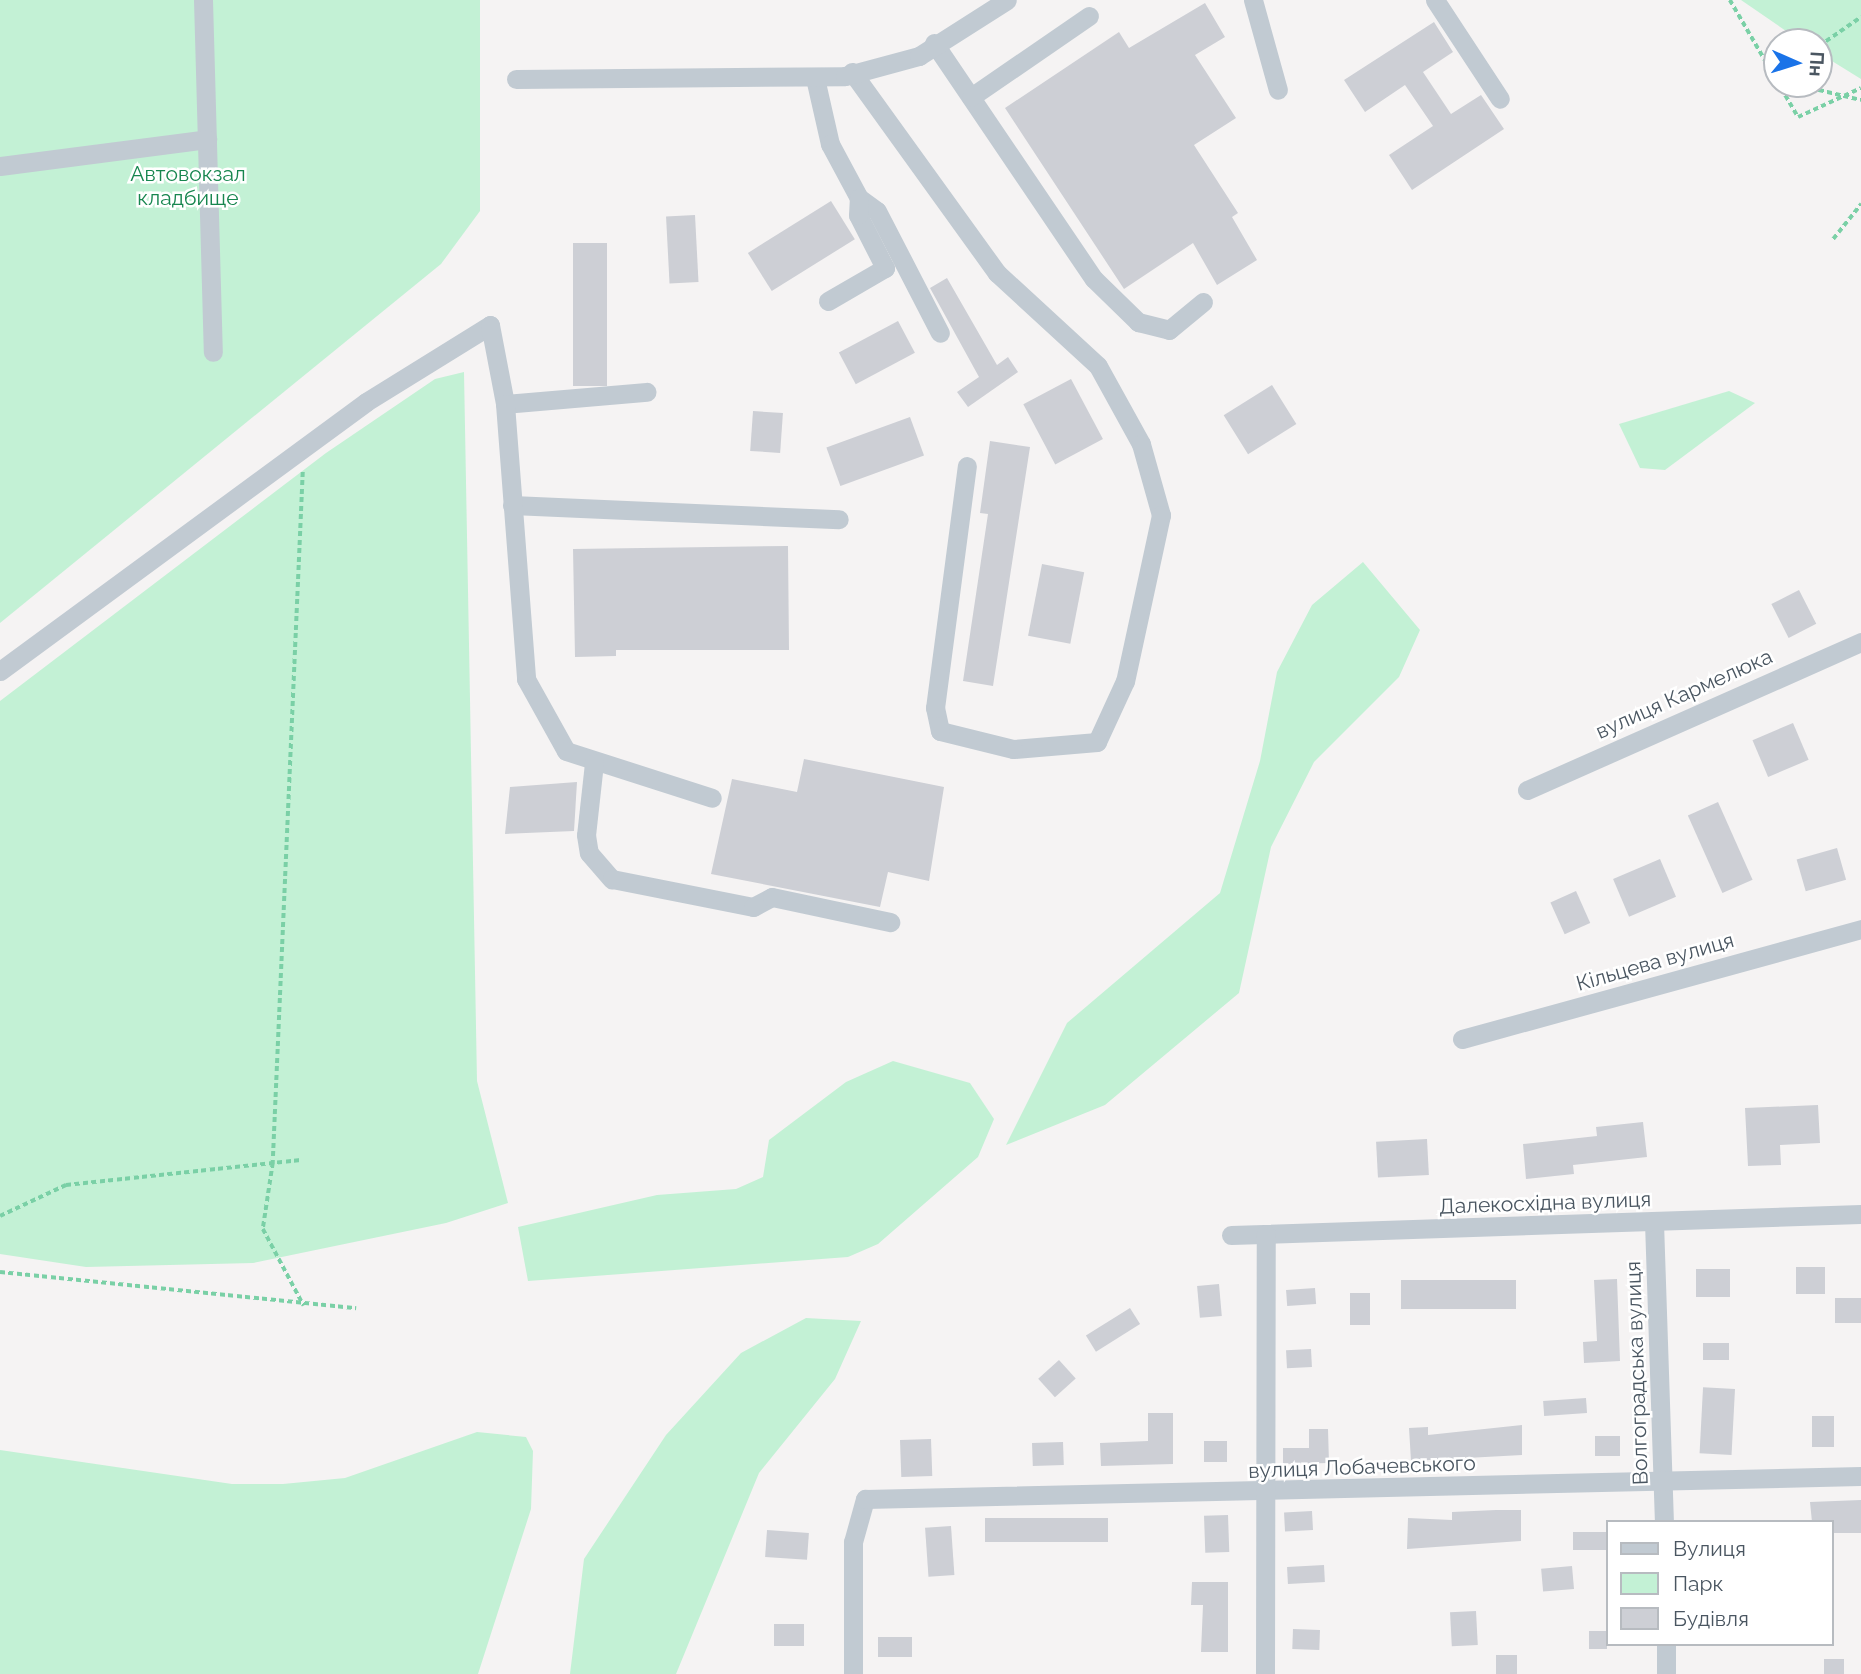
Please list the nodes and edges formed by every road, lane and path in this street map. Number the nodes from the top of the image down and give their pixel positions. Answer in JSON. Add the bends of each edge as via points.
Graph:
{"nodes":[{"id":1,"x":203,"y":0,"type":"edge"},
{"id":2,"x":1007,"y":0,"type":"edge"},
{"id":3,"x":1253,"y":0,"type":"edge"},
{"id":4,"x":1435,"y":0,"type":"edge"},
{"id":5,"x":1730,"y":0,"type":"edge"},
{"id":6,"x":1088,"y":16,"type":"dead end"},
{"id":7,"x":1861,"y":17,"type":"edge"},
{"id":8,"x":1833,"y":36,"type":"edge"},
{"id":9,"x":935,"y":44,"type":"junction"},
{"id":10,"x":1763,"y":56,"type":"edge"},
{"id":11,"x":852,"y":72,"type":"junction"},
{"id":12,"x":815,"y":78,"type":"junction"},
{"id":13,"x":516,"y":79,"type":"dead end"},
{"id":14,"x":1861,"y":88,"type":"edge"},
{"id":15,"x":1278,"y":90,"type":"dead end"},
{"id":16,"x":1833,"y":95,"type":"edge"},
{"id":17,"x":971,"y":97,"type":"junction"},
{"id":18,"x":1787,"y":98,"type":"edge"},
{"id":19,"x":1844,"y":98,"type":"junction"},
{"id":20,"x":1500,"y":99,"type":"dead end"},
{"id":21,"x":1861,"y":100,"type":"edge"},
{"id":22,"x":207,"y":138,"type":"junction"},
{"id":23,"x":0,"y":166,"type":"edge"},
{"id":24,"x":859,"y":198,"type":"junction"},
{"id":25,"x":1861,"y":204,"type":"edge"},
{"id":26,"x":1833,"y":239,"type":"dead end"},
{"id":27,"x":828,"y":301,"type":"dead end"},
{"id":28,"x":1203,"y":303,"type":"dead end"},
{"id":29,"x":940,"y":333,"type":"dead end"},
{"id":30,"x":213,"y":352,"type":"dead end"},
{"id":31,"x":646,"y":392,"type":"dead end"},
{"id":32,"x":505,"y":404,"type":"junction"},
{"id":33,"x":304,"y":448,"type":"junction"},
{"id":34,"x":967,"y":466,"type":"dead end"},
{"id":35,"x":512,"y":505,"type":"junction"},
{"id":36,"x":839,"y":519,"type":"dead end"},
{"id":37,"x":1861,"y":642,"type":"edge"},
{"id":38,"x":0,"y":671,"type":"edge"},
{"id":39,"x":594,"y":763,"type":"junction"},
{"id":40,"x":1527,"y":790,"type":"dead end"},
{"id":41,"x":712,"y":798,"type":"dead end"},
{"id":42,"x":890,"y":922,"type":"dead end"},
{"id":43,"x":1861,"y":929,"type":"edge"},
{"id":44,"x":1462,"y":1039,"type":"dead end"},
{"id":45,"x":301,"y":1160,"type":"dead end"},
{"id":46,"x":273,"y":1163,"type":"junction"},
{"id":47,"x":1861,"y":1214,"type":"edge"},
{"id":48,"x":0,"y":1216,"type":"edge"},
{"id":49,"x":1654,"y":1222,"type":"junction"},
{"id":50,"x":1266,"y":1234,"type":"junction"},
{"id":51,"x":1231,"y":1235,"type":"dead end"},
{"id":52,"x":0,"y":1272,"type":"edge"},
{"id":53,"x":304,"y":1306,"type":"junction"},
{"id":54,"x":356,"y":1308,"type":"dead end"},
{"id":55,"x":1861,"y":1476,"type":"edge"},
{"id":56,"x":1664,"y":1480,"type":"junction"},
{"id":57,"x":1265,"y":1493,"type":"junction"},
{"id":58,"x":1664,"y":1520,"type":"edge"},
{"id":59,"x":1666,"y":1646,"type":"edge"},
{"id":60,"x":853,"y":1674,"type":"edge"},
{"id":61,"x":1265,"y":1674,"type":"edge"},
{"id":62,"x":1666,"y":1674,"type":"edge"}],
"edges":[{"from":1,"to":22,"type":"street"},
{"from":2,"to":9,"type":"street"},
{"from":3,"to":15,"type":"street"},
{"from":4,"to":20,"type":"street"},
{"from":5,"to":10,"type":"path"},
{"from":6,"to":17,"type":"street"},
{"from":7,"to":8,"type":"path"},
{"from":9,"to":11,"type":"street"},
{"from":9,"to":17,"type":"street"},
{"from":11,"to":12,"type":"street"},
{"from":11,"to":34,"type":"street","via":[[997,273],[1098,366],[1141,444],[1161,515],[1125,681],[1097,742],[1013,749],[940,731],[935,709]]},
{"from":12,"to":13,"type":"street"},
{"from":12,"to":24,"type":"street","via":[[830,145]]},
{"from":14,"to":19,"type":"path"},
{"from":16,"to":19,"type":"path"},
{"from":17,"to":28,"type":"street","via":[[1094,279],[1138,323],[1169,330]]},
{"from":18,"to":19,"type":"path","via":[[1798,117]]},
{"from":19,"to":21,"type":"path"},
{"from":22,"to":23,"type":"street"},
{"from":22,"to":30,"type":"street"},
{"from":24,"to":27,"type":"street","via":[[858,215],[886,268]]},
{"from":24,"to":29,"type":"street","via":[[877,211]]},
{"from":25,"to":26,"type":"path"},
{"from":31,"to":32,"type":"street"},
{"from":32,"to":33,"type":"street","via":[[490,326]]},
{"from":32,"to":35,"type":"street"},
{"from":33,"to":38,"type":"street"},
{"from":33,"to":46,"type":"path"},
{"from":35,"to":36,"type":"street"},
{"from":35,"to":39,"type":"street","via":[[526,679],[566,751]]},
{"from":37,"to":40,"type":"street","name":"вулиця Кармелюка"},
{"from":39,"to":41,"type":"street"},
{"from":39,"to":42,"type":"street","via":[[586,835],[589,853],[612,879],[753,907],[772,897]]},
{"from":43,"to":44,"type":"street","name":"Кільцева вулиця"},
{"from":45,"to":46,"type":"path"},
{"from":46,"to":48,"type":"path","via":[[66,1185]]},
{"from":46,"to":53,"type":"path","via":[[263,1228]]},
{"from":47,"to":49,"type":"street","name":"Далекосхідна вулиця"},
{"from":49,"to":50,"type":"street","name":"Далекосхідна вулиця"},
{"from":49,"to":56,"type":"street","name":"Волгоградська вулиця"},
{"from":50,"to":51,"type":"street","name":"Далекосхідна вулиця"},
{"from":50,"to":57,"type":"street"},
{"from":52,"to":53,"type":"path"},
{"from":53,"to":54,"type":"path"},
{"from":55,"to":56,"type":"street","name":"вулиця Лобачевського"},
{"from":56,"to":57,"type":"street","name":"вулиця Лобачевського"},
{"from":56,"to":58,"type":"street","name":"Волгоградська вулиця"},
{"from":57,"to":60,"type":"street","name":"вулиця Лобачевського","via":[[865,1499],[853,1542]]},
{"from":57,"to":61,"type":"street"},
{"from":59,"to":62,"type":"street"}]}
